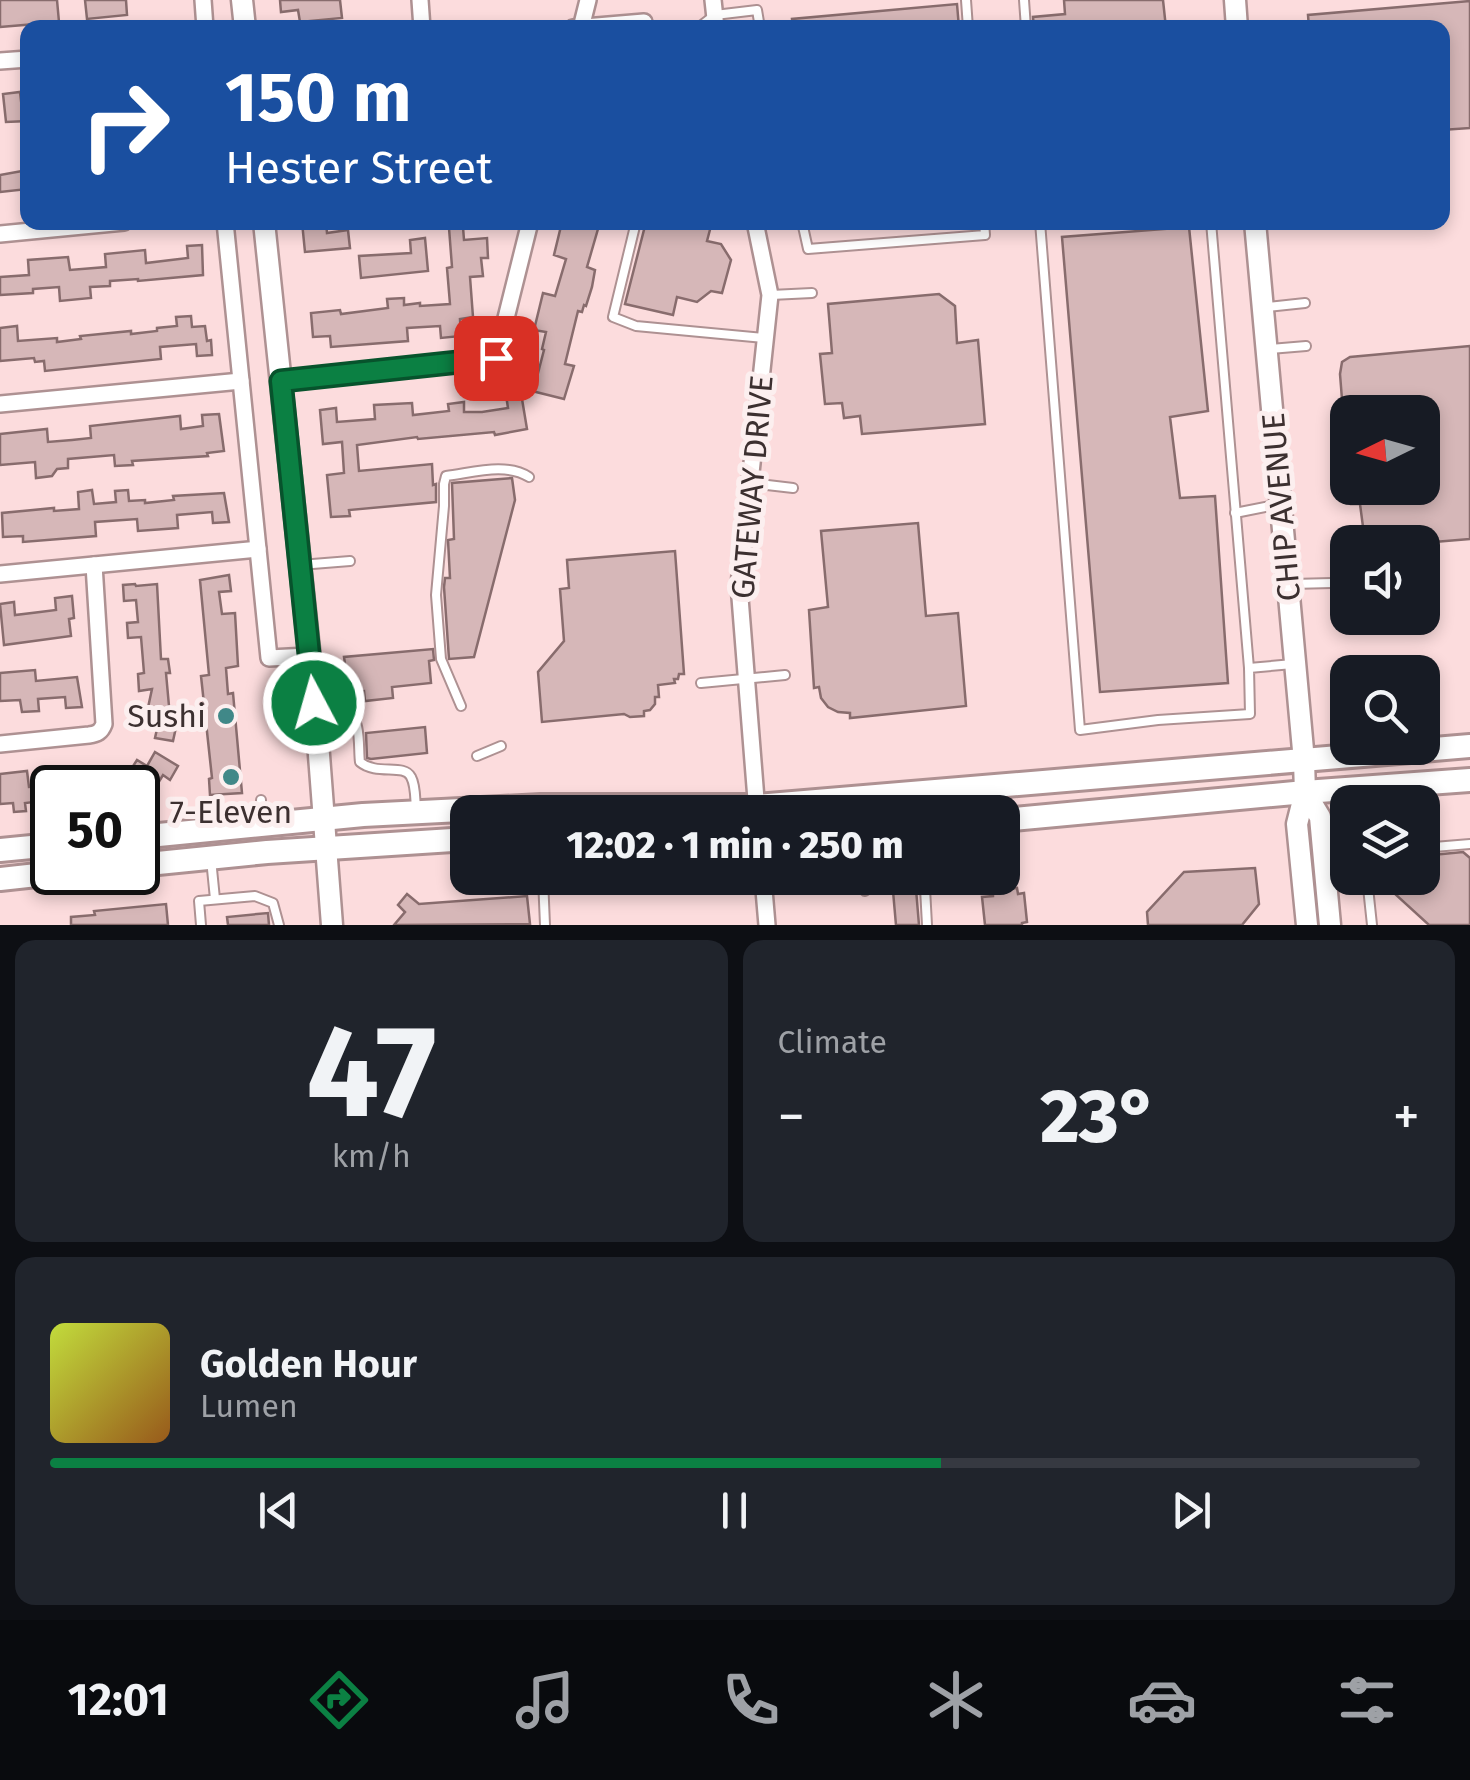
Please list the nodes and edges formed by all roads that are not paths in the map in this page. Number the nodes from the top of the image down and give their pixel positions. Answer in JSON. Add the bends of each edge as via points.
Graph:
{"nodes":[{"id":1,"x":756,"y":5,"type":"edge"},
{"id":2,"x":715,"y":14,"type":"edge"},
{"id":3,"x":41,"y":230,"type":"edge"},
{"id":4,"x":226,"y":230,"type":"edge"},
{"id":5,"x":265,"y":230,"type":"edge"},
{"id":6,"x":528,"y":230,"type":"edge"},
{"id":7,"x":634,"y":230,"type":"edge"},
{"id":8,"x":757,"y":230,"type":"edge"},
{"id":9,"x":804,"y":230,"type":"edge"},
{"id":10,"x":985,"y":230,"type":"edge"},
{"id":11,"x":1041,"y":230,"type":"edge"},
{"id":12,"x":1212,"y":230,"type":"edge"},
{"id":13,"x":1256,"y":230,"type":"edge"},
{"id":14,"x":0,"y":234,"type":"edge"},
{"id":15,"x":812,"y":293,"type":"dead end"},
{"id":16,"x":770,"y":296,"type":"junction"},
{"id":17,"x":1305,"y":303,"type":"dead end"},
{"id":18,"x":1262,"y":307,"type":"junction"},
{"id":19,"x":766,"y":338,"type":"junction"},
{"id":20,"x":1306,"y":346,"type":"dead end"},
{"id":21,"x":1266,"y":350,"type":"junction"},
{"id":22,"x":242,"y":381,"type":"junction"},
{"id":23,"x":281,"y":381,"type":"junction"},
{"id":24,"x":0,"y":404,"type":"edge"},
{"id":25,"x":528,"y":476,"type":"dead end"},
{"id":26,"x":750,"y":483,"type":"junction"},
{"id":27,"x":793,"y":488,"type":"dead end"},
{"id":28,"x":1280,"y":504,"type":"junction"},
{"id":29,"x":1236,"y":513,"type":"junction"},
{"id":30,"x":258,"y":549,"type":"junction"},
{"id":31,"x":350,"y":561,"type":"dead end"},
{"id":32,"x":94,"y":565,"type":"junction"},
{"id":33,"x":300,"y":565,"type":"junction"},
{"id":34,"x":0,"y":574,"type":"edge"},
{"id":35,"x":1330,"y":583,"type":"edge"},
{"id":36,"x":1288,"y":584,"type":"junction"},
{"id":37,"x":309,"y":656,"type":"junction"},
{"id":38,"x":1296,"y":664,"type":"junction"},
{"id":39,"x":1249,"y":668,"type":"junction"},
{"id":40,"x":785,"y":675,"type":"dead end"},
{"id":41,"x":746,"y":679,"type":"junction"},
{"id":42,"x":701,"y":683,"type":"dead end"},
{"id":43,"x":280,"y":706,"type":"dead end"},
{"id":44,"x":461,"y":706,"type":"dead end"},
{"id":45,"x":314,"y":709,"type":"junction"},
{"id":46,"x":0,"y":744,"type":"edge"},
{"id":47,"x":501,"y":746,"type":"dead end"},
{"id":48,"x":1470,"y":746,"type":"edge"},
{"id":49,"x":476,"y":756,"type":"dead end"},
{"id":50,"x":1304,"y":761,"type":"junction"},
{"id":51,"x":1470,"y":780,"type":"edge"},
{"id":52,"x":1306,"y":792,"type":"junction"},
{"id":53,"x":756,"y":795,"type":"edge"},
{"id":54,"x":917,"y":795,"type":"edge"},
{"id":55,"x":260,"y":800,"type":"dead end"},
{"id":56,"x":450,"y":810,"type":"edge"},
{"id":57,"x":416,"y":812,"type":"junction"},
{"id":58,"x":1020,"y":818,"type":"edge"},
{"id":59,"x":324,"y":821,"type":"junction"},
{"id":60,"x":261,"y":824,"type":"junction"},
{"id":61,"x":160,"y":834,"type":"edge"},
{"id":62,"x":450,"y":840,"type":"edge"},
{"id":63,"x":1470,"y":844,"type":"edge"},
{"id":64,"x":1440,"y":846,"type":"edge"},
{"id":65,"x":30,"y":847,"type":"edge"},
{"id":66,"x":326,"y":848,"type":"junction"},
{"id":67,"x":0,"y":850,"type":"edge"},
{"id":68,"x":211,"y":857,"type":"junction"},
{"id":69,"x":160,"y":863,"type":"edge"},
{"id":70,"x":30,"y":876,"type":"edge"},
{"id":71,"x":0,"y":879,"type":"edge"},
{"id":72,"x":544,"y":895,"type":"edge"},
{"id":73,"x":764,"y":895,"type":"edge"},
{"id":74,"x":925,"y":895,"type":"edge"},
{"id":75,"x":1368,"y":895,"type":"edge"},
{"id":76,"x":215,"y":899,"type":"junction"},
{"id":77,"x":201,"y":925,"type":"edge"},
{"id":78,"x":279,"y":925,"type":"edge"},
{"id":79,"x":332,"y":925,"type":"edge"},
{"id":80,"x":545,"y":925,"type":"edge"},
{"id":81,"x":767,"y":925,"type":"edge"},
{"id":82,"x":927,"y":925,"type":"edge"},
{"id":83,"x":1306,"y":925,"type":"edge"},
{"id":84,"x":1330,"y":925,"type":"edge"},
{"id":85,"x":1372,"y":925,"type":"edge"}],
"edges":[{"from":1,"to":2,"type":"lane"},
{"from":3,"to":14,"type":"street"},
{"from":4,"to":22,"type":"street"},
{"from":5,"to":23,"type":"street"},
{"from":6,"to":23,"type":"street","via":[[496,358]]},
{"from":7,"to":19,"type":"lane","via":[[613,317],[636,326]]},
{"from":8,"to":16,"type":"street","name":"GATEWAY DRIVE"},
{"from":9,"to":10,"type":"lane","via":[[808,249],[985,235]]},
{"from":11,"to":39,"type":"lane","via":[[1080,730],[1250,714]]},
{"from":12,"to":29,"type":"lane"},
{"from":13,"to":18,"type":"street","name":"CHIP AVENUE"},
{"from":15,"to":16,"type":"lane"},
{"from":16,"to":19,"type":"street","name":"GATEWAY DRIVE"},
{"from":17,"to":18,"type":"lane"},
{"from":18,"to":21,"type":"street","name":"CHIP AVENUE"},
{"from":19,"to":26,"type":"street","name":"GATEWAY DRIVE"},
{"from":20,"to":21,"type":"lane"},
{"from":21,"to":28,"type":"street","name":"CHIP AVENUE"},
{"from":22,"to":24,"type":"street"},
{"from":22,"to":30,"type":"street"},
{"from":23,"to":33,"type":"street"},
{"from":25,"to":44,"type":"lane","via":[[509,468],[446,476],[436,595],[441,660]]},
{"from":26,"to":27,"type":"lane"},
{"from":26,"to":41,"type":"street","name":"GATEWAY DRIVE","via":[[738,586]]},
{"from":28,"to":29,"type":"lane"},
{"from":28,"to":36,"type":"street","name":"CHIP AVENUE"},
{"from":29,"to":39,"type":"lane"},
{"from":30,"to":32,"type":"street"},
{"from":30,"to":37,"type":"street","via":[[269,658]]},
{"from":31,"to":33,"type":"lane"},
{"from":32,"to":34,"type":"street"},
{"from":32,"to":46,"type":"street","via":[[102,730]]},
{"from":33,"to":37,"type":"street"},
{"from":35,"to":36,"type":"lane"},
{"from":36,"to":38,"type":"street","name":"CHIP AVENUE"},
{"from":37,"to":45,"type":"street"},
{"from":38,"to":39,"type":"lane"},
{"from":38,"to":50,"type":"street","name":"CHIP AVENUE"},
{"from":40,"to":41,"type":"lane"},
{"from":41,"to":42,"type":"lane"},
{"from":41,"to":53,"type":"street","name":"GATEWAY DRIVE"},
{"from":43,"to":45,"type":"lane"},
{"from":45,"to":57,"type":"lane","via":[[352,715],[360,762],[371,770],[409,773]]},
{"from":45,"to":59,"type":"street"},
{"from":47,"to":49,"type":"lane"},
{"from":48,"to":50,"type":"main road"},
{"from":50,"to":52,"type":"street","name":"CHIP AVENUE"},
{"from":50,"to":54,"type":"main road"},
{"from":51,"to":52,"type":"main road"},
{"from":52,"to":58,"type":"main road"},
{"from":52,"to":83,"type":"street","via":[[1296,824]]},
{"from":52,"to":84,"type":"street","via":[[1320,817]]},
{"from":55,"to":60,"type":"lane"},
{"from":56,"to":57,"type":"main road"},
{"from":57,"to":59,"type":"main road"},
{"from":59,"to":60,"type":"main road"},
{"from":59,"to":66,"type":"street"},
{"from":60,"to":61,"type":"main road"},
{"from":62,"to":66,"type":"main road"},
{"from":63,"to":64,"type":"lane"},
{"from":65,"to":67,"type":"main road"},
{"from":66,"to":68,"type":"main road"},
{"from":66,"to":79,"type":"street"},
{"from":68,"to":69,"type":"main road"},
{"from":68,"to":76,"type":"lane"},
{"from":70,"to":71,"type":"main road"},
{"from":72,"to":80,"type":"lane"},
{"from":73,"to":81,"type":"street"},
{"from":74,"to":82,"type":"lane"},
{"from":75,"to":85,"type":"lane"},
{"from":76,"to":77,"type":"lane","via":[[198,901]]},
{"from":76,"to":78,"type":"lane","via":[[263,897],[273,902]]}]}
